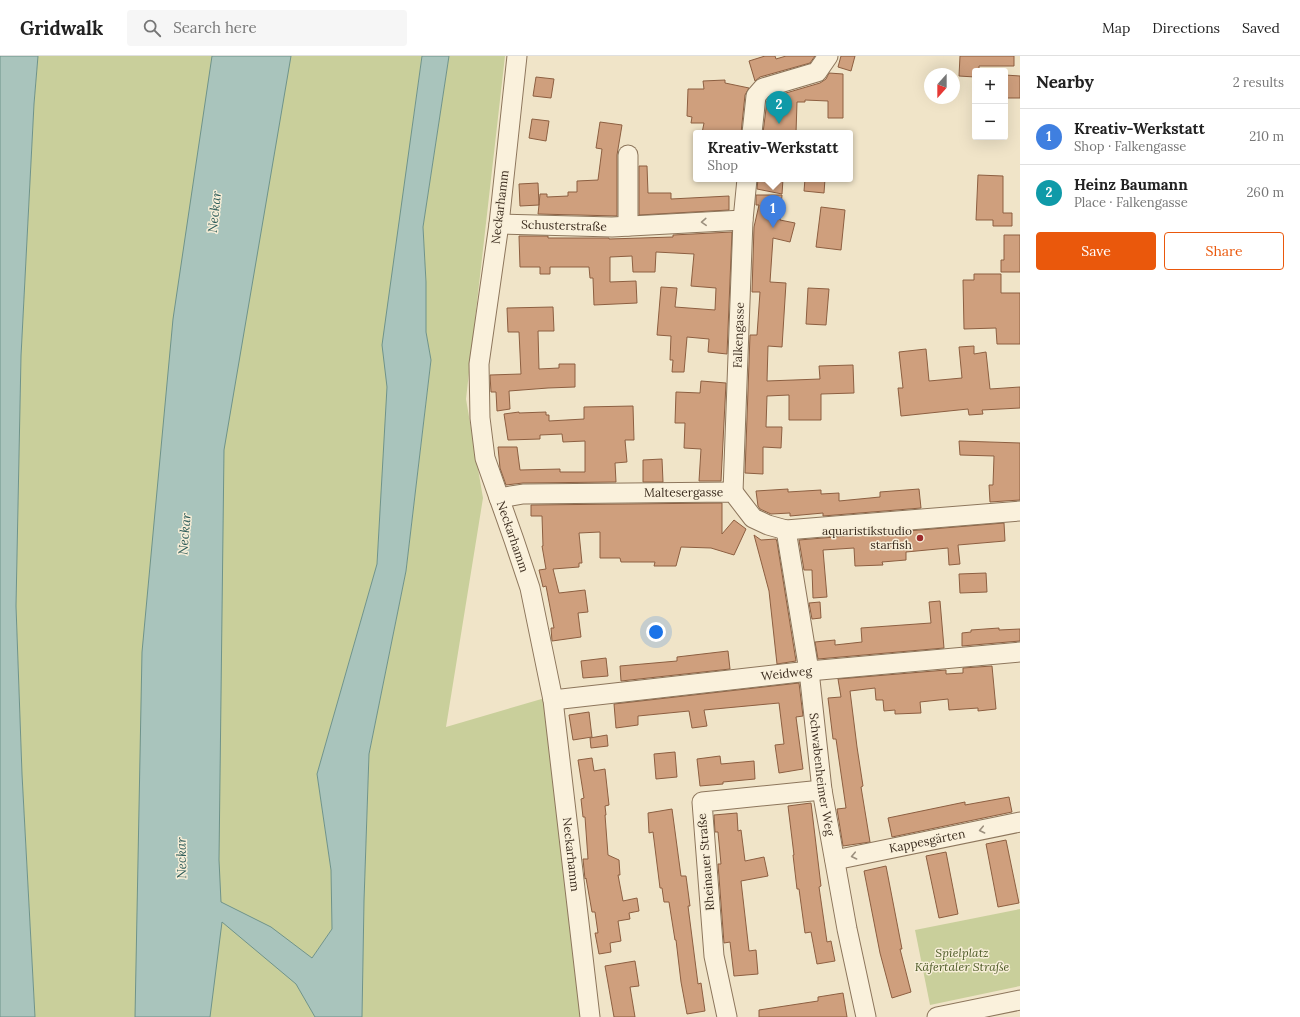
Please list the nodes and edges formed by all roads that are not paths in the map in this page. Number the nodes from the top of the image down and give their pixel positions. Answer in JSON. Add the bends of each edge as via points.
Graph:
{"nodes":[{"id":1,"x":517,"y":56,"type":"edge"},
{"id":2,"x":828,"y":56,"type":"edge"},
{"id":3,"x":752,"y":130,"type":"edge"},
{"id":4,"x":628,"y":155,"type":"dead end"},
{"id":5,"x":747,"y":182,"type":"edge"},
{"id":6,"x":743,"y":220,"type":"junction"},
{"id":7,"x":499,"y":224,"type":"junction"},
{"id":8,"x":628,"y":226,"type":"junction"},
{"id":9,"x":733,"y":492,"type":"junction"},
{"id":10,"x":499,"y":498,"type":"junction"},
{"id":11,"x":1020,"y":511,"type":"edge"},
{"id":12,"x":786,"y":530,"type":"junction"},
{"id":13,"x":1020,"y":652,"type":"edge"},
{"id":14,"x":809,"y":671,"type":"junction"},
{"id":15,"x":554,"y":700,"type":"junction"},
{"id":16,"x":822,"y":790,"type":"junction"},
{"id":17,"x":1020,"y":822,"type":"edge"},
{"id":18,"x":834,"y":860,"type":"junction"},
{"id":19,"x":1020,"y":1000,"type":"edge"},
{"id":20,"x":590,"y":1017,"type":"edge"},
{"id":21,"x":727,"y":1017,"type":"edge"},
{"id":22,"x":866,"y":1017,"type":"edge"},
{"id":23,"x":937,"y":1017,"type":"edge"}],
"edges":[{"from":1,"to":7,"type":"street","name":"Neckarhamm"},
{"from":2,"to":3,"type":"street","via":[[817,72],[763,88],[756,96]]},
{"from":4,"to":8,"type":"street"},
{"from":5,"to":6,"type":"street","name":"Falkengasse"},
{"from":6,"to":8,"type":"street","name":"Schusterstraße","one_way":true},
{"from":6,"to":9,"type":"street","name":"Falkengasse"},
{"from":7,"to":8,"type":"street","name":"Schusterstraße"},
{"from":7,"to":10,"type":"street","name":"Neckarhamm","via":[[480,364],[480,418],[485,458]]},
{"from":9,"to":10,"type":"street","name":"Maltesergasse","via":[[524,494]]},
{"from":9,"to":12,"type":"street","name":"Maltesergasse","via":[[753,518]]},
{"from":10,"to":15,"type":"street","name":"Neckarhamm","via":[[530,588]]},
{"from":11,"to":12,"type":"street","name":"Maltesergasse"},
{"from":12,"to":14,"type":"street","name":"Schwabenheimer Weg"},
{"from":13,"to":14,"type":"street","name":"Weidweg"},
{"from":14,"to":15,"type":"street","name":"Weidweg"},
{"from":14,"to":16,"type":"street","name":"Schwabenheimer Weg"},
{"from":15,"to":20,"type":"street","name":"Neckarhamm"},
{"from":16,"to":18,"type":"street","name":"Schwabenheimer Weg"},
{"from":16,"to":21,"type":"street","name":"Rheinauer Straße","via":[[702,802],[714,956]]},
{"from":17,"to":18,"type":"street","name":"Kappesgärten","one_way":true},
{"from":18,"to":22,"type":"street","name":"Schwabenheimer Weg"},
{"from":19,"to":23,"type":"street"}]}
